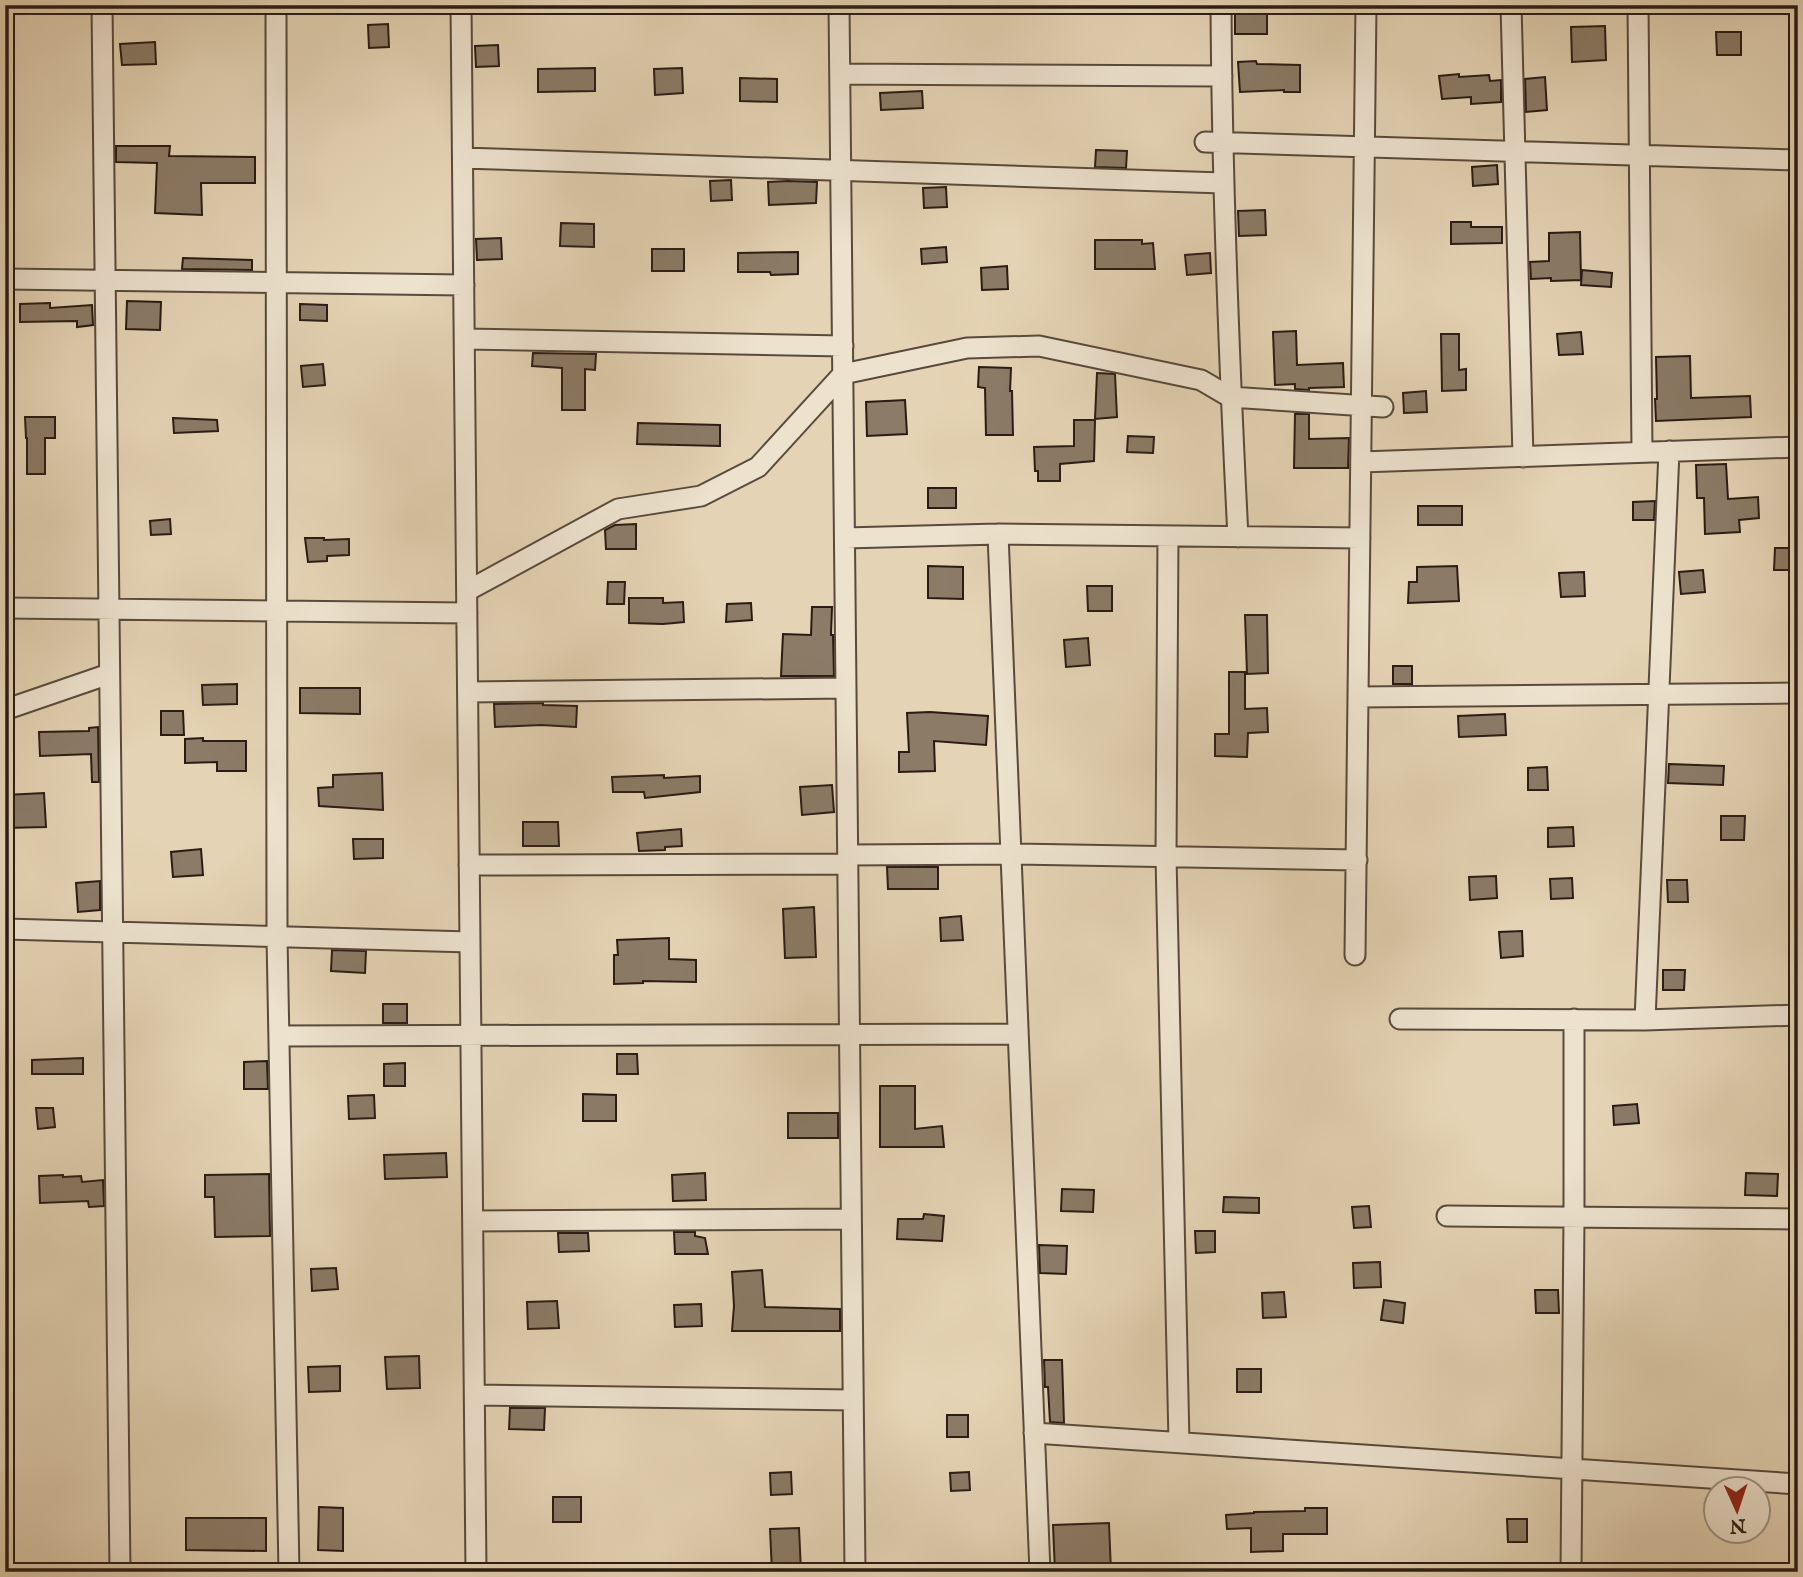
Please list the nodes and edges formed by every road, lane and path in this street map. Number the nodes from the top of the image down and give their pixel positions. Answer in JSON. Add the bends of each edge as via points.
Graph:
{"nodes":[{"id":1,"x":102,"y":5,"type":"edge"},
{"id":2,"x":276,"y":5,"type":"edge"},
{"id":3,"x":461,"y":5,"type":"edge"},
{"id":4,"x":839,"y":5,"type":"edge"},
{"id":5,"x":1221,"y":5,"type":"edge"},
{"id":6,"x":1366,"y":5,"type":"edge"},
{"id":7,"x":1511,"y":5,"type":"edge"},
{"id":8,"x":1638,"y":5,"type":"edge"},
{"id":9,"x":840,"y":74,"type":"junction"},
{"id":10,"x":1222,"y":76,"type":"junction"},
{"id":11,"x":1214,"y":142,"type":"junction"},
{"id":12,"x":1365,"y":147,"type":"junction"},
{"id":13,"x":1515,"y":151,"type":"junction"},
{"id":14,"x":1639,"y":155,"type":"junction"},
{"id":15,"x":463,"y":158,"type":"junction"},
{"id":16,"x":1798,"y":160,"type":"edge"},
{"id":17,"x":841,"y":171,"type":"junction"},
{"id":18,"x":1223,"y":183,"type":"junction"},
{"id":19,"x":5,"y":279,"type":"edge"},
{"id":20,"x":105,"y":280,"type":"junction"},
{"id":21,"x":276,"y":283,"type":"junction"},
{"id":22,"x":464,"y":285,"type":"junction"},
{"id":23,"x":464,"y":339,"type":"junction"},
{"id":24,"x":843,"y":346,"type":"junction"},
{"id":25,"x":843,"y":374,"type":"junction"},
{"id":26,"x":1230,"y":397,"type":"junction"},
{"id":27,"x":1362,"y":406,"type":"junction"},
{"id":28,"x":1382,"y":407,"type":"dead end"},
{"id":29,"x":1798,"y":447,"type":"edge"},
{"id":30,"x":1669,"y":451,"type":"junction"},
{"id":31,"x":1642,"y":452,"type":"junction"},
{"id":32,"x":1523,"y":457,"type":"junction"},
{"id":33,"x":1361,"y":462,"type":"junction"},
{"id":34,"x":998,"y":534,"type":"junction"},
{"id":35,"x":1168,"y":536,"type":"junction"},
{"id":36,"x":1238,"y":537,"type":"junction"},
{"id":37,"x":845,"y":538,"type":"junction"},
{"id":38,"x":1360,"y":538,"type":"junction"},
{"id":39,"x":467,"y":591,"type":"junction"},
{"id":40,"x":5,"y":608,"type":"edge"},
{"id":41,"x":109,"y":609,"type":"junction"},
{"id":42,"x":276,"y":611,"type":"junction"},
{"id":43,"x":467,"y":613,"type":"junction"},
{"id":44,"x":109,"y":674,"type":"junction"},
{"id":45,"x":846,"y":688,"type":"junction"},
{"id":46,"x":468,"y":692,"type":"junction"},
{"id":47,"x":1798,"y":693,"type":"edge"},
{"id":48,"x":1659,"y":694,"type":"junction"},
{"id":49,"x":1358,"y":697,"type":"junction"},
{"id":50,"x":5,"y":712,"type":"edge"},
{"id":51,"x":1011,"y":854,"type":"junction"},
{"id":52,"x":1166,"y":857,"type":"junction"},
{"id":53,"x":848,"y":860,"type":"junction"},
{"id":54,"x":1357,"y":860,"type":"junction"},
{"id":55,"x":469,"y":865,"type":"junction"},
{"id":56,"x":5,"y":929,"type":"edge"},
{"id":57,"x":114,"y":932,"type":"junction"},
{"id":58,"x":277,"y":937,"type":"junction"},
{"id":59,"x":470,"y":942,"type":"junction"},
{"id":60,"x":1355,"y":956,"type":"dead end"},
{"id":61,"x":1798,"y":1014,"type":"edge"},
{"id":62,"x":1400,"y":1018,"type":"dead end"},
{"id":63,"x":1574,"y":1020,"type":"junction"},
{"id":64,"x":1644,"y":1020,"type":"junction"},
{"id":65,"x":1018,"y":1034,"type":"junction"},
{"id":66,"x":471,"y":1035,"type":"junction"},
{"id":67,"x":850,"y":1035,"type":"junction"},
{"id":68,"x":279,"y":1036,"type":"junction"},
{"id":69,"x":1447,"y":1216,"type":"dead end"},
{"id":70,"x":1574,"y":1217,"type":"junction"},
{"id":71,"x":851,"y":1219,"type":"junction"},
{"id":72,"x":1798,"y":1219,"type":"edge"},
{"id":73,"x":473,"y":1221,"type":"junction"},
{"id":74,"x":475,"y":1395,"type":"junction"},
{"id":75,"x":853,"y":1400,"type":"junction"},
{"id":76,"x":1034,"y":1433,"type":"junction"},
{"id":77,"x":1179,"y":1442,"type":"junction"},
{"id":78,"x":1572,"y":1469,"type":"junction"},
{"id":79,"x":1798,"y":1485,"type":"edge"},
{"id":80,"x":120,"y":1572,"type":"edge"},
{"id":81,"x":289,"y":1572,"type":"edge"},
{"id":82,"x":476,"y":1572,"type":"edge"},
{"id":83,"x":855,"y":1572,"type":"edge"},
{"id":84,"x":1040,"y":1572,"type":"edge"},
{"id":85,"x":1571,"y":1572,"type":"edge"}],
"edges":[{"from":1,"to":20,"type":"street"},
{"from":2,"to":21,"type":"street"},
{"from":3,"to":15,"type":"street"},
{"from":4,"to":9,"type":"street"},
{"from":5,"to":10,"type":"street"},
{"from":6,"to":12,"type":"street"},
{"from":7,"to":13,"type":"street"},
{"from":8,"to":14,"type":"street"},
{"from":9,"to":10,"type":"street"},
{"from":9,"to":17,"type":"street"},
{"from":10,"to":11,"type":"street"},
{"from":11,"to":12,"type":"street"},
{"from":11,"to":18,"type":"street"},
{"from":12,"to":13,"type":"street"},
{"from":12,"to":27,"type":"street"},
{"from":13,"to":14,"type":"street"},
{"from":13,"to":32,"type":"street"},
{"from":14,"to":16,"type":"street"},
{"from":14,"to":31,"type":"street"},
{"from":15,"to":17,"type":"street"},
{"from":15,"to":22,"type":"street"},
{"from":17,"to":18,"type":"street"},
{"from":17,"to":24,"type":"street"},
{"from":18,"to":26,"type":"street"},
{"from":19,"to":20,"type":"street"},
{"from":20,"to":21,"type":"street"},
{"from":20,"to":41,"type":"street"},
{"from":21,"to":22,"type":"street"},
{"from":21,"to":42,"type":"street"},
{"from":22,"to":23,"type":"street"},
{"from":23,"to":24,"type":"street"},
{"from":23,"to":39,"type":"street"},
{"from":24,"to":25,"type":"street"},
{"from":25,"to":26,"type":"street","via":[[967,348],[1039,346],[1201,380]]},
{"from":25,"to":37,"type":"street"},
{"from":25,"to":39,"type":"street","via":[[758,467],[701,496],[618,509]]},
{"from":26,"to":27,"type":"street"},
{"from":26,"to":36,"type":"street"},
{"from":27,"to":28,"type":"street"},
{"from":27,"to":33,"type":"street"},
{"from":29,"to":30,"type":"street"},
{"from":30,"to":31,"type":"street"},
{"from":30,"to":48,"type":"street"},
{"from":31,"to":32,"type":"street"},
{"from":32,"to":33,"type":"street"},
{"from":33,"to":38,"type":"street"},
{"from":34,"to":35,"type":"street"},
{"from":34,"to":37,"type":"street"},
{"from":34,"to":51,"type":"street"},
{"from":35,"to":36,"type":"street"},
{"from":35,"to":52,"type":"street"},
{"from":36,"to":38,"type":"street"},
{"from":37,"to":45,"type":"street"},
{"from":38,"to":49,"type":"street"},
{"from":39,"to":43,"type":"street"},
{"from":40,"to":41,"type":"street"},
{"from":41,"to":42,"type":"street"},
{"from":41,"to":44,"type":"street"},
{"from":42,"to":43,"type":"street"},
{"from":42,"to":58,"type":"street"},
{"from":43,"to":46,"type":"street"},
{"from":44,"to":50,"type":"street"},
{"from":44,"to":57,"type":"street"},
{"from":45,"to":46,"type":"street"},
{"from":45,"to":53,"type":"street"},
{"from":46,"to":55,"type":"street"},
{"from":47,"to":48,"type":"street"},
{"from":48,"to":49,"type":"street"},
{"from":48,"to":64,"type":"street"},
{"from":49,"to":54,"type":"street"},
{"from":51,"to":52,"type":"street"},
{"from":51,"to":53,"type":"street"},
{"from":51,"to":65,"type":"street"},
{"from":52,"to":54,"type":"street"},
{"from":52,"to":77,"type":"street"},
{"from":53,"to":55,"type":"street"},
{"from":53,"to":67,"type":"street"},
{"from":54,"to":60,"type":"street"},
{"from":55,"to":59,"type":"street"},
{"from":56,"to":57,"type":"street"},
{"from":57,"to":58,"type":"street"},
{"from":57,"to":80,"type":"street"},
{"from":58,"to":59,"type":"street"},
{"from":58,"to":68,"type":"street"},
{"from":59,"to":66,"type":"street"},
{"from":61,"to":64,"type":"street"},
{"from":62,"to":63,"type":"street"},
{"from":63,"to":64,"type":"street"},
{"from":63,"to":70,"type":"street"},
{"from":65,"to":67,"type":"street"},
{"from":65,"to":76,"type":"street"},
{"from":66,"to":67,"type":"street"},
{"from":66,"to":68,"type":"street"},
{"from":66,"to":73,"type":"street"},
{"from":67,"to":71,"type":"street"},
{"from":68,"to":81,"type":"street"},
{"from":69,"to":70,"type":"street"},
{"from":70,"to":72,"type":"street"},
{"from":70,"to":78,"type":"street"},
{"from":71,"to":73,"type":"street"},
{"from":71,"to":75,"type":"street"},
{"from":73,"to":74,"type":"street"},
{"from":74,"to":75,"type":"street"},
{"from":74,"to":82,"type":"street"},
{"from":75,"to":83,"type":"street"},
{"from":76,"to":77,"type":"street"},
{"from":76,"to":84,"type":"street"},
{"from":77,"to":78,"type":"street"},
{"from":78,"to":79,"type":"street"},
{"from":78,"to":85,"type":"street"}]}
